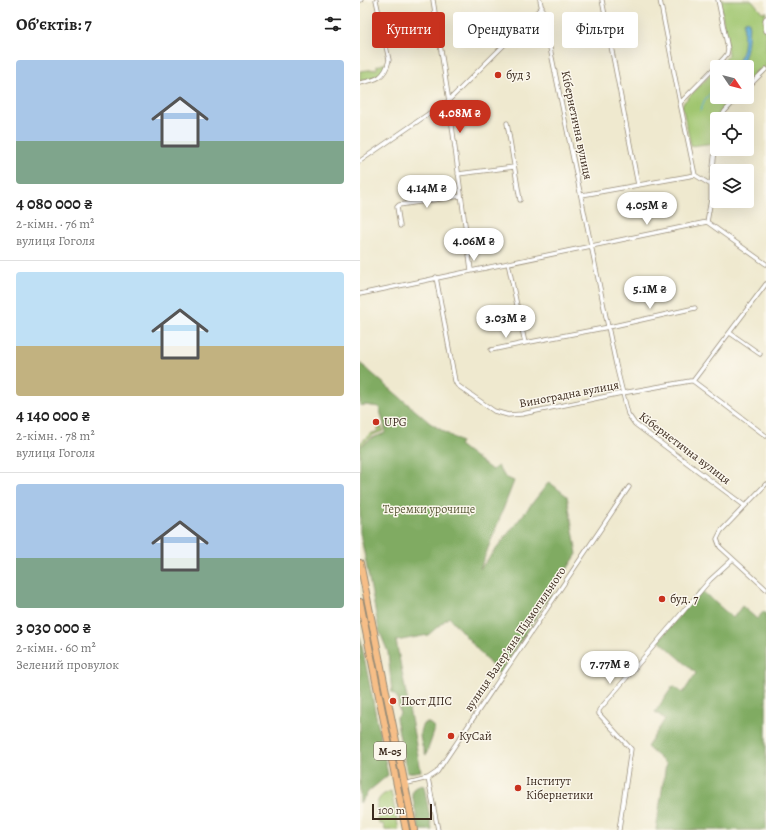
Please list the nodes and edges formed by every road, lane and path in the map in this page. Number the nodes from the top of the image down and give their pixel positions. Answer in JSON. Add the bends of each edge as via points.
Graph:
{"nodes":[{"id":1,"x":376,"y":0,"type":"edge"},
{"id":2,"x":433,"y":0,"type":"edge"},
{"id":3,"x":540,"y":0,"type":"edge"},
{"id":4,"x":602,"y":0,"type":"edge"},
{"id":5,"x":660,"y":0,"type":"edge"},
{"id":6,"x":718,"y":0,"type":"edge"},
{"id":7,"x":542,"y":7,"type":"junction"},
{"id":8,"x":766,"y":18,"type":"edge"},
{"id":9,"x":766,"y":31,"type":"edge"},
{"id":10,"x":766,"y":69,"type":"edge"},
{"id":11,"x":754,"y":81,"type":"edge"},
{"id":12,"x":360,"y":83,"type":"edge"},
{"id":13,"x":448,"y":101,"type":"junction"},
{"id":14,"x":680,"y":103,"type":"junction"},
{"id":15,"x":732,"y":104,"type":"edge"},
{"id":16,"x":724,"y":112,"type":"edge"},
{"id":17,"x":507,"y":123,"type":"dead end"},
{"id":18,"x":360,"y":162,"type":"edge"},
{"id":19,"x":514,"y":167,"type":"junction"},
{"id":20,"x":458,"y":174,"type":"junction"},
{"id":21,"x":695,"y":175,"type":"junction"},
{"id":22,"x":710,"y":184,"type":"edge"},
{"id":23,"x":638,"y":185,"type":"junction"},
{"id":24,"x":582,"y":195,"type":"junction"},
{"id":25,"x":460,"y":196,"type":"junction"},
{"id":26,"x":520,"y":200,"type":"dead end"},
{"id":27,"x":710,"y":205,"type":"edge"},
{"id":28,"x":707,"y":222,"type":"junction"},
{"id":29,"x":400,"y":226,"type":"dead end"},
{"id":30,"x":591,"y":246,"type":"junction"},
{"id":31,"x":508,"y":263,"type":"junction"},
{"id":32,"x":766,"y":264,"type":"edge"},
{"id":33,"x":471,"y":270,"type":"junction"},
{"id":34,"x":436,"y":277,"type":"junction"},
{"id":35,"x":766,"y":284,"type":"edge"},
{"id":36,"x":360,"y":294,"type":"edge"},
{"id":37,"x":695,"y":308,"type":"dead end"},
{"id":38,"x":609,"y":327,"type":"junction"},
{"id":39,"x":730,"y":333,"type":"junction"},
{"id":40,"x":525,"y":343,"type":"junction"},
{"id":41,"x":491,"y":350,"type":"dead end"},
{"id":42,"x":760,"y":354,"type":"dead end"},
{"id":43,"x":694,"y":381,"type":"junction"},
{"id":44,"x":623,"y":393,"type":"junction"},
{"id":45,"x":766,"y":436,"type":"edge"},
{"id":46,"x":766,"y":484,"type":"edge"},
{"id":47,"x":629,"y":487,"type":"dead end"},
{"id":48,"x":745,"y":506,"type":"junction"},
{"id":49,"x":733,"y":558,"type":"junction"},
{"id":50,"x":360,"y":563,"type":"edge"},
{"id":51,"x":766,"y":589,"type":"edge"},
{"id":52,"x":360,"y":602,"type":"edge"},
{"id":53,"x":428,"y":778,"type":"junction"},
{"id":54,"x":404,"y":784,"type":"junction"},
{"id":55,"x":406,"y":830,"type":"edge"},
{"id":56,"x":414,"y":830,"type":"edge"},
{"id":57,"x":438,"y":830,"type":"edge"},
{"id":58,"x":619,"y":830,"type":"edge"}],
"edges":[{"from":1,"to":12,"type":"street","via":[[389,60],[382,76]]},
{"from":2,"to":13,"type":"street"},
{"from":3,"to":7,"type":"street","name":"Кібернетична вулиця"},
{"from":4,"to":23,"type":"street"},
{"from":5,"to":14,"type":"street"},
{"from":6,"to":14,"type":"street","via":[[727,54]]},
{"from":7,"to":13,"type":"street"},
{"from":7,"to":24,"type":"street","name":"Кібернетична вулиця"},
{"from":8,"to":9,"type":"street"},
{"from":10,"to":11,"type":"street"},
{"from":13,"to":18,"type":"street"},
{"from":13,"to":20,"type":"street"},
{"from":14,"to":21,"type":"street"},
{"from":15,"to":16,"type":"street"},
{"from":17,"to":19,"type":"street"},
{"from":19,"to":20,"type":"street"},
{"from":19,"to":26,"type":"street"},
{"from":20,"to":25,"type":"street"},
{"from":21,"to":22,"type":"street"},
{"from":21,"to":23,"type":"street"},
{"from":23,"to":24,"type":"street"},
{"from":24,"to":30,"type":"street","name":"Кібернетична вулиця"},
{"from":25,"to":29,"type":"street","via":[[399,205],[397,207]]},
{"from":25,"to":33,"type":"street"},
{"from":27,"to":28,"type":"street"},
{"from":28,"to":30,"type":"street"},
{"from":28,"to":32,"type":"street"},
{"from":30,"to":31,"type":"street"},
{"from":30,"to":38,"type":"street","name":"Кібернетична вулиця"},
{"from":31,"to":33,"type":"street"},
{"from":31,"to":40,"type":"street"},
{"from":33,"to":34,"type":"street"},
{"from":34,"to":36,"type":"street"},
{"from":34,"to":44,"type":"street","name":"Виноградна вулиця","via":[[455,381],[494,411],[508,415],[522,414]]},
{"from":35,"to":39,"type":"street"},
{"from":37,"to":38,"type":"street"},
{"from":38,"to":40,"type":"street"},
{"from":38,"to":44,"type":"street","name":"Кібернетична вулиця"},
{"from":39,"to":42,"type":"street"},
{"from":39,"to":43,"type":"street"},
{"from":40,"to":41,"type":"street"},
{"from":43,"to":44,"type":"street","name":"Виноградна вулиця"},
{"from":43,"to":45,"type":"street"},
{"from":44,"to":48,"type":"street","name":"Кібернетична вулиця","via":[[628,414],[635,424]]},
{"from":46,"to":48,"type":"street"},
{"from":47,"to":53,"type":"street","name":"вулиця Валерʼяна Підмогильного","via":[[437,772]]},
{"from":48,"to":49,"type":"street","via":[[719,534],[720,547]]},
{"from":49,"to":51,"type":"street"},
{"from":49,"to":58,"type":"street","via":[[710,580],[599,710],[599,714],[631,749]]},
{"from":50,"to":54,"type":"highway","number":"М-05"},
{"from":52,"to":55,"type":"highway","number":"М-05"},
{"from":53,"to":54,"type":"street","name":"вулиця Валерʼяна Підмогильного"},
{"from":53,"to":57,"type":"street"},
{"from":54,"to":56,"type":"highway","number":"М-05"}]}
